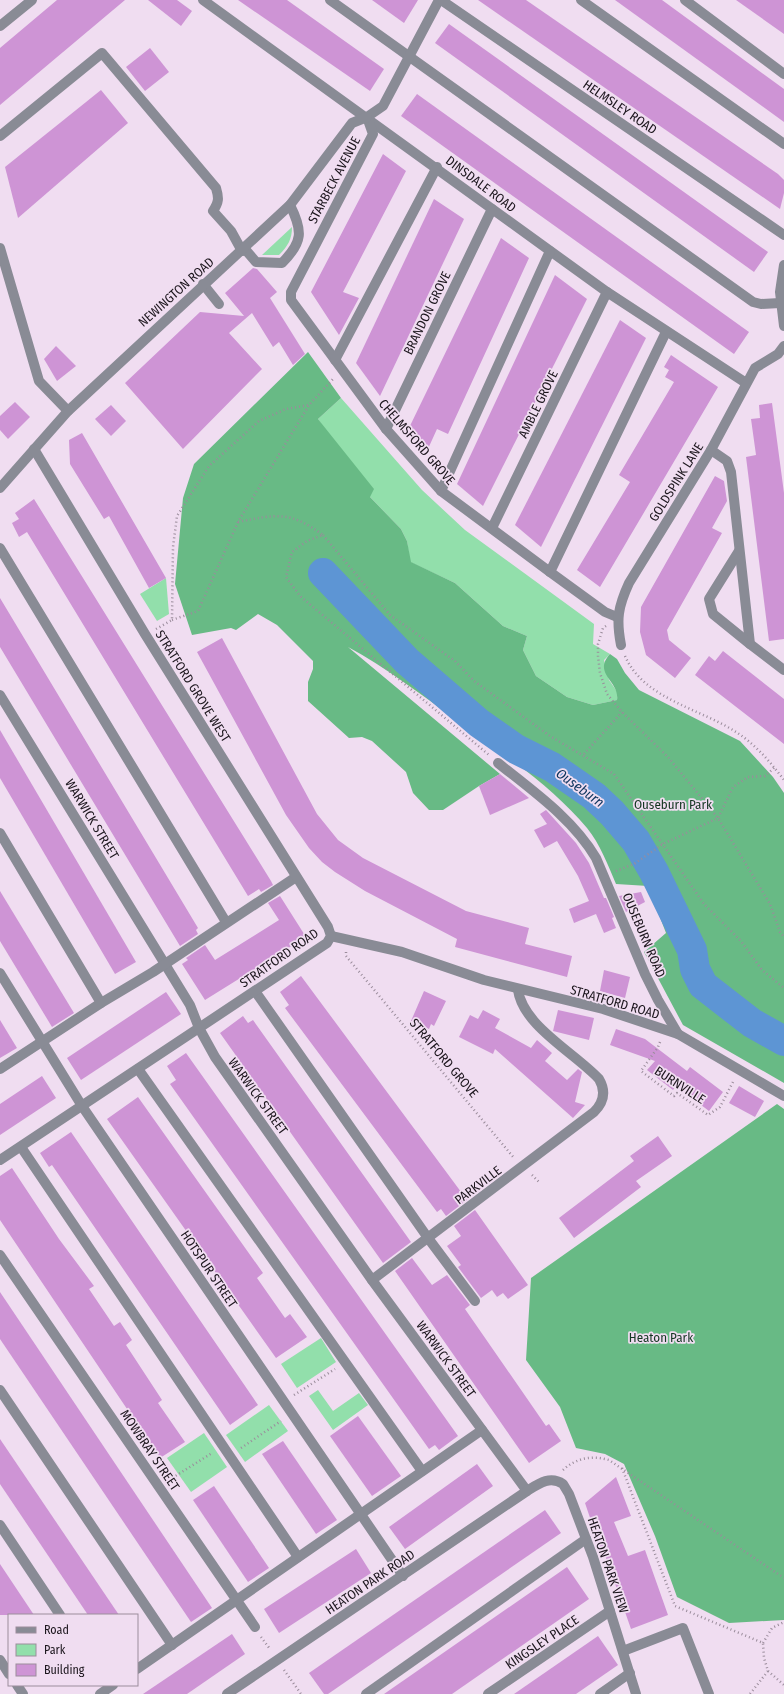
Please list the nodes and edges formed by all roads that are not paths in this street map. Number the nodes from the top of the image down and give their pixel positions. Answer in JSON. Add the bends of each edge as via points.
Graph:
{"nodes":[{"id":1,"x":32,"y":0,"type":"edge"},
{"id":2,"x":203,"y":0,"type":"edge"},
{"id":3,"x":330,"y":0,"type":"edge"},
{"id":4,"x":440,"y":0,"type":"edge"},
{"id":5,"x":581,"y":0,"type":"edge"},
{"id":6,"x":685,"y":0,"type":"edge"},
{"id":7,"x":0,"y":26,"type":"edge"},
{"id":8,"x":410,"y":57,"type":"junction"},
{"id":9,"x":784,"y":74,"type":"edge"},
{"id":10,"x":368,"y":117,"type":"junction"},
{"id":11,"x":0,"y":136,"type":"edge"},
{"id":12,"x":784,"y":144,"type":"edge"},
{"id":13,"x":437,"y":167,"type":"junction"},
{"id":14,"x":290,"y":205,"type":"junction"},
{"id":15,"x":492,"y":209,"type":"junction"},
{"id":16,"x":784,"y":235,"type":"edge"},
{"id":17,"x":0,"y":248,"type":"edge"},
{"id":18,"x":243,"y":249,"type":"junction"},
{"id":19,"x":550,"y":250,"type":"junction"},
{"id":20,"x":784,"y":265,"type":"edge"},
{"id":21,"x":203,"y":284,"type":"junction"},
{"id":22,"x":291,"y":292,"type":"joint"},
{"id":23,"x":608,"y":292,"type":"junction"},
{"id":24,"x":780,"y":303,"type":"junction"},
{"id":25,"x":219,"y":304,"type":"dead end"},
{"id":26,"x":784,"y":326,"type":"edge"},
{"id":27,"x":666,"y":332,"type":"junction"},
{"id":28,"x":784,"y":346,"type":"edge"},
{"id":29,"x":335,"y":360,"type":"junction"},
{"id":30,"x":746,"y":383,"type":"junction"},
{"id":31,"x":68,"y":410,"type":"junction"},
{"id":32,"x":386,"y":429,"type":"junction"},
{"id":33,"x":34,"y":449,"type":"junction"},
{"id":34,"x":712,"y":450,"type":"junction"},
{"id":35,"x":0,"y":488,"type":"edge"},
{"id":36,"x":441,"y":491,"type":"junction"},
{"id":37,"x":492,"y":528,"type":"junction"},
{"id":38,"x":0,"y":548,"type":"edge"},
{"id":39,"x":739,"y":551,"type":"junction"},
{"id":40,"x":550,"y":572,"type":"junction"},
{"id":41,"x":618,"y":617,"type":"junction"},
{"id":42,"x":750,"y":644,"type":"junction"},
{"id":43,"x":621,"y":645,"type":"road end"},
{"id":44,"x":784,"y":670,"type":"edge"},
{"id":45,"x":0,"y":695,"type":"edge"},
{"id":46,"x":498,"y":763,"type":"road end"},
{"id":47,"x":0,"y":833,"type":"edge"},
{"id":48,"x":296,"y":877,"type":"junction"},
{"id":49,"x":226,"y":922,"type":"junction"},
{"id":50,"x":331,"y":936,"type":"junction"},
{"id":51,"x":165,"y":964,"type":"junction"},
{"id":52,"x":0,"y":973,"type":"edge"},
{"id":53,"x":518,"y":990,"type":"junction"},
{"id":54,"x":255,"y":992,"type":"junction"},
{"id":55,"x":101,"y":1003,"type":"junction"},
{"id":56,"x":199,"y":1028,"type":"junction"},
{"id":57,"x":678,"y":1034,"type":"junction"},
{"id":58,"x":41,"y":1041,"type":"junction"},
{"id":59,"x":138,"y":1068,"type":"junction"},
{"id":60,"x":0,"y":1069,"type":"edge"},
{"id":61,"x":784,"y":1096,"type":"edge"},
{"id":62,"x":82,"y":1106,"type":"junction"},
{"id":63,"x":21,"y":1147,"type":"junction"},
{"id":64,"x":0,"y":1160,"type":"edge"},
{"id":65,"x":428,"y":1238,"type":"junction"},
{"id":66,"x":0,"y":1255,"type":"edge"},
{"id":67,"x":372,"y":1280,"type":"junction"},
{"id":68,"x":475,"y":1301,"type":"dead end"},
{"id":69,"x":0,"y":1390,"type":"edge"},
{"id":70,"x":482,"y":1430,"type":"junction"},
{"id":71,"x":422,"y":1471,"type":"junction"},
{"id":72,"x":527,"y":1491,"type":"junction"},
{"id":73,"x":360,"y":1514,"type":"junction"},
{"id":74,"x":0,"y":1525,"type":"edge"},
{"id":75,"x":586,"y":1539,"type":"junction"},
{"id":76,"x":298,"y":1557,"type":"junction"},
{"id":77,"x":402,"y":1576,"type":"junction"},
{"id":78,"x":236,"y":1600,"type":"junction"},
{"id":79,"x":610,"y":1611,"type":"junction"},
{"id":80,"x":59,"y":1614,"type":"edge"},
{"id":81,"x":255,"y":1627,"type":"road end"},
{"id":82,"x":172,"y":1644,"type":"junction"},
{"id":83,"x":622,"y":1651,"type":"junction"},
{"id":84,"x":0,"y":1660,"type":"edge"},
{"id":85,"x":138,"y":1668,"type":"edge"},
{"id":86,"x":8,"y":1672,"type":"edge"},
{"id":87,"x":630,"y":1674,"type":"junction"},
{"id":88,"x":227,"y":1694,"type":"edge"},
{"id":89,"x":366,"y":1694,"type":"edge"},
{"id":90,"x":488,"y":1694,"type":"edge"},
{"id":91,"x":600,"y":1694,"type":"edge"},
{"id":92,"x":636,"y":1694,"type":"edge"},
{"id":93,"x":709,"y":1694,"type":"edge"}],
"edges":[{"from":1,"to":7,"type":"street"},
{"from":2,"to":10,"type":"street","name":"DINSDALE ROAD"},
{"from":3,"to":8,"type":"street"},
{"from":4,"to":8,"type":"street"},
{"from":4,"to":16,"type":"street","name":"HELMSLEY ROAD"},
{"from":5,"to":12,"type":"street"},
{"from":6,"to":9,"type":"street"},
{"from":8,"to":10,"type":"street","via":[[383,106]]},
{"from":8,"to":24,"type":"street","via":[[753,302]]},
{"from":10,"to":13,"type":"street","name":"DINSDALE ROAD"},
{"from":10,"to":14,"type":"street","name":"NEWINGTON ROAD","via":[[352,123]]},
{"from":10,"to":22,"type":"street","name":"STARBECK AVENUE","via":[[373,134]]},
{"from":11,"to":18,"type":"street","via":[[102,53],[216,188],[219,196],[213,211]]},
{"from":13,"to":15,"type":"street","name":"DINSDALE ROAD"},
{"from":13,"to":29,"type":"street"},
{"from":14,"to":18,"type":"street","name":"NEWINGTON ROAD"},
{"from":14,"to":18,"type":"street","via":[[299,222],[298,242],[292,253],[282,262],[256,262]]},
{"from":15,"to":19,"type":"street","name":"DINSDALE ROAD"},
{"from":15,"to":32,"type":"street","name":"BRANDON GROVE"},
{"from":17,"to":31,"type":"street","via":[[39,381]]},
{"from":18,"to":21,"type":"street","name":"NEWINGTON ROAD"},
{"from":19,"to":23,"type":"street","name":"DINSDALE ROAD"},
{"from":19,"to":36,"type":"street"},
{"from":20,"to":24,"type":"street"},
{"from":21,"to":25,"type":"street"},
{"from":21,"to":31,"type":"street","name":"NEWINGTON ROAD"},
{"from":22,"to":29,"type":"street","name":"CHELMSFORD GROVE","via":[[291,300]]},
{"from":23,"to":27,"type":"street","name":"DINSDALE ROAD"},
{"from":23,"to":37,"type":"street","name":"AMBLE GROVE"},
{"from":24,"to":26,"type":"street"},
{"from":27,"to":30,"type":"street","name":"DINSDALE ROAD"},
{"from":27,"to":40,"type":"street"},
{"from":28,"to":30,"type":"street","name":"GOLDSPINK LANE","via":[[778,354],[755,368]]},
{"from":29,"to":32,"type":"street","name":"CHELMSFORD GROVE"},
{"from":30,"to":34,"type":"street","name":"GOLDSPINK LANE"},
{"from":31,"to":33,"type":"street","name":"NEWINGTON ROAD"},
{"from":32,"to":36,"type":"street","name":"CHELMSFORD GROVE"},
{"from":33,"to":35,"type":"street","name":"NEWINGTON ROAD"},
{"from":33,"to":48,"type":"street","name":"STRATFORD GROVE WEST"},
{"from":34,"to":39,"type":"street","via":[[727,461],[729,466]]},
{"from":34,"to":41,"type":"street","name":"GOLDSPINK LANE","via":[[629,583]]},
{"from":36,"to":37,"type":"street","name":"CHELMSFORD GROVE"},
{"from":37,"to":40,"type":"street","name":"CHELMSFORD GROVE"},
{"from":38,"to":49,"type":"street"},
{"from":39,"to":42,"type":"street"},
{"from":39,"to":42,"type":"street","via":[[709,599],[713,614]]},
{"from":40,"to":41,"type":"street","name":"CHELMSFORD GROVE","via":[[606,612]]},
{"from":41,"to":43,"type":"street","name":"GOLDSPINK LANE"},
{"from":42,"to":44,"type":"street"},
{"from":45,"to":51,"type":"street","name":"WARWICK STREET"},
{"from":46,"to":57,"type":"street","name":"OUSEBURN ROAD","via":[[576,829],[587,842],[652,987]]},
{"from":47,"to":55,"type":"street"},
{"from":48,"to":49,"type":"street"},
{"from":48,"to":50,"type":"street","name":"STRATFORD GROVE WEST","via":[[328,927]]},
{"from":49,"to":51,"type":"street"},
{"from":50,"to":53,"type":"street","name":"STRATFORD ROAD","via":[[402,952]]},
{"from":50,"to":54,"type":"street","name":"STRATFORD ROAD","via":[[327,943]]},
{"from":51,"to":55,"type":"street"},
{"from":51,"to":56,"type":"street","name":"WARWICK STREET","via":[[190,1005]]},
{"from":52,"to":58,"type":"street","name":"HOTSPUR STREET"},
{"from":53,"to":57,"type":"street","name":"STRATFORD ROAD","via":[[603,1010]]},
{"from":53,"to":65,"type":"street","name":"PARKVILLE","via":[[522,1004],[535,1021],[599,1079],[604,1090],[603,1097],[598,1108]]},
{"from":54,"to":56,"type":"street","name":"STRATFORD ROAD"},
{"from":54,"to":65,"type":"street"},
{"from":55,"to":58,"type":"street"},
{"from":56,"to":59,"type":"street","name":"STRATFORD ROAD"},
{"from":56,"to":67,"type":"street","name":"WARWICK STREET","via":[[215,1058]]},
{"from":57,"to":61,"type":"street"},
{"from":58,"to":60,"type":"street"},
{"from":58,"to":62,"type":"street","name":"HOTSPUR STREET"},
{"from":59,"to":62,"type":"street","name":"STRATFORD ROAD"},
{"from":59,"to":71,"type":"street"},
{"from":62,"to":63,"type":"street","name":"STRATFORD ROAD"},
{"from":62,"to":73,"type":"street","name":"HOTSPUR STREET"},
{"from":63,"to":64,"type":"street","name":"STRATFORD ROAD"},
{"from":63,"to":76,"type":"street"},
{"from":65,"to":67,"type":"street","name":"PARKVILLE"},
{"from":65,"to":68,"type":"street"},
{"from":66,"to":78,"type":"street","name":"MOWBRAY STREET"},
{"from":67,"to":70,"type":"street","name":"WARWICK STREET"},
{"from":69,"to":82,"type":"street"},
{"from":70,"to":71,"type":"street"},
{"from":70,"to":72,"type":"street","name":"WARWICK STREET"},
{"from":71,"to":73,"type":"street"},
{"from":72,"to":75,"type":"street","name":"HEATON PARK VIEW","via":[[544,1481],[556,1480],[563,1484]]},
{"from":72,"to":77,"type":"street","name":"HEATON PARK ROAD"},
{"from":73,"to":76,"type":"street"},
{"from":73,"to":77,"type":"street","name":"HOTSPUR STREET"},
{"from":74,"to":80,"type":"street"},
{"from":75,"to":79,"type":"street","name":"HEATON PARK VIEW"},
{"from":75,"to":89,"type":"street"},
{"from":76,"to":78,"type":"street"},
{"from":77,"to":88,"type":"street","name":"HEATON PARK ROAD"},
{"from":78,"to":81,"type":"street","name":"MOWBRAY STREET"},
{"from":78,"to":82,"type":"street"},
{"from":79,"to":83,"type":"street","name":"HEATON PARK VIEW"},
{"from":79,"to":90,"type":"street","name":"KINGSLEY PLACE"},
{"from":82,"to":85,"type":"street"},
{"from":83,"to":87,"type":"street","name":"HEATON PARK VIEW"},
{"from":83,"to":93,"type":"street","via":[[684,1628]]},
{"from":84,"to":86,"type":"street"},
{"from":87,"to":91,"type":"street"},
{"from":87,"to":92,"type":"street","name":"HEATON PARK VIEW"}]}
